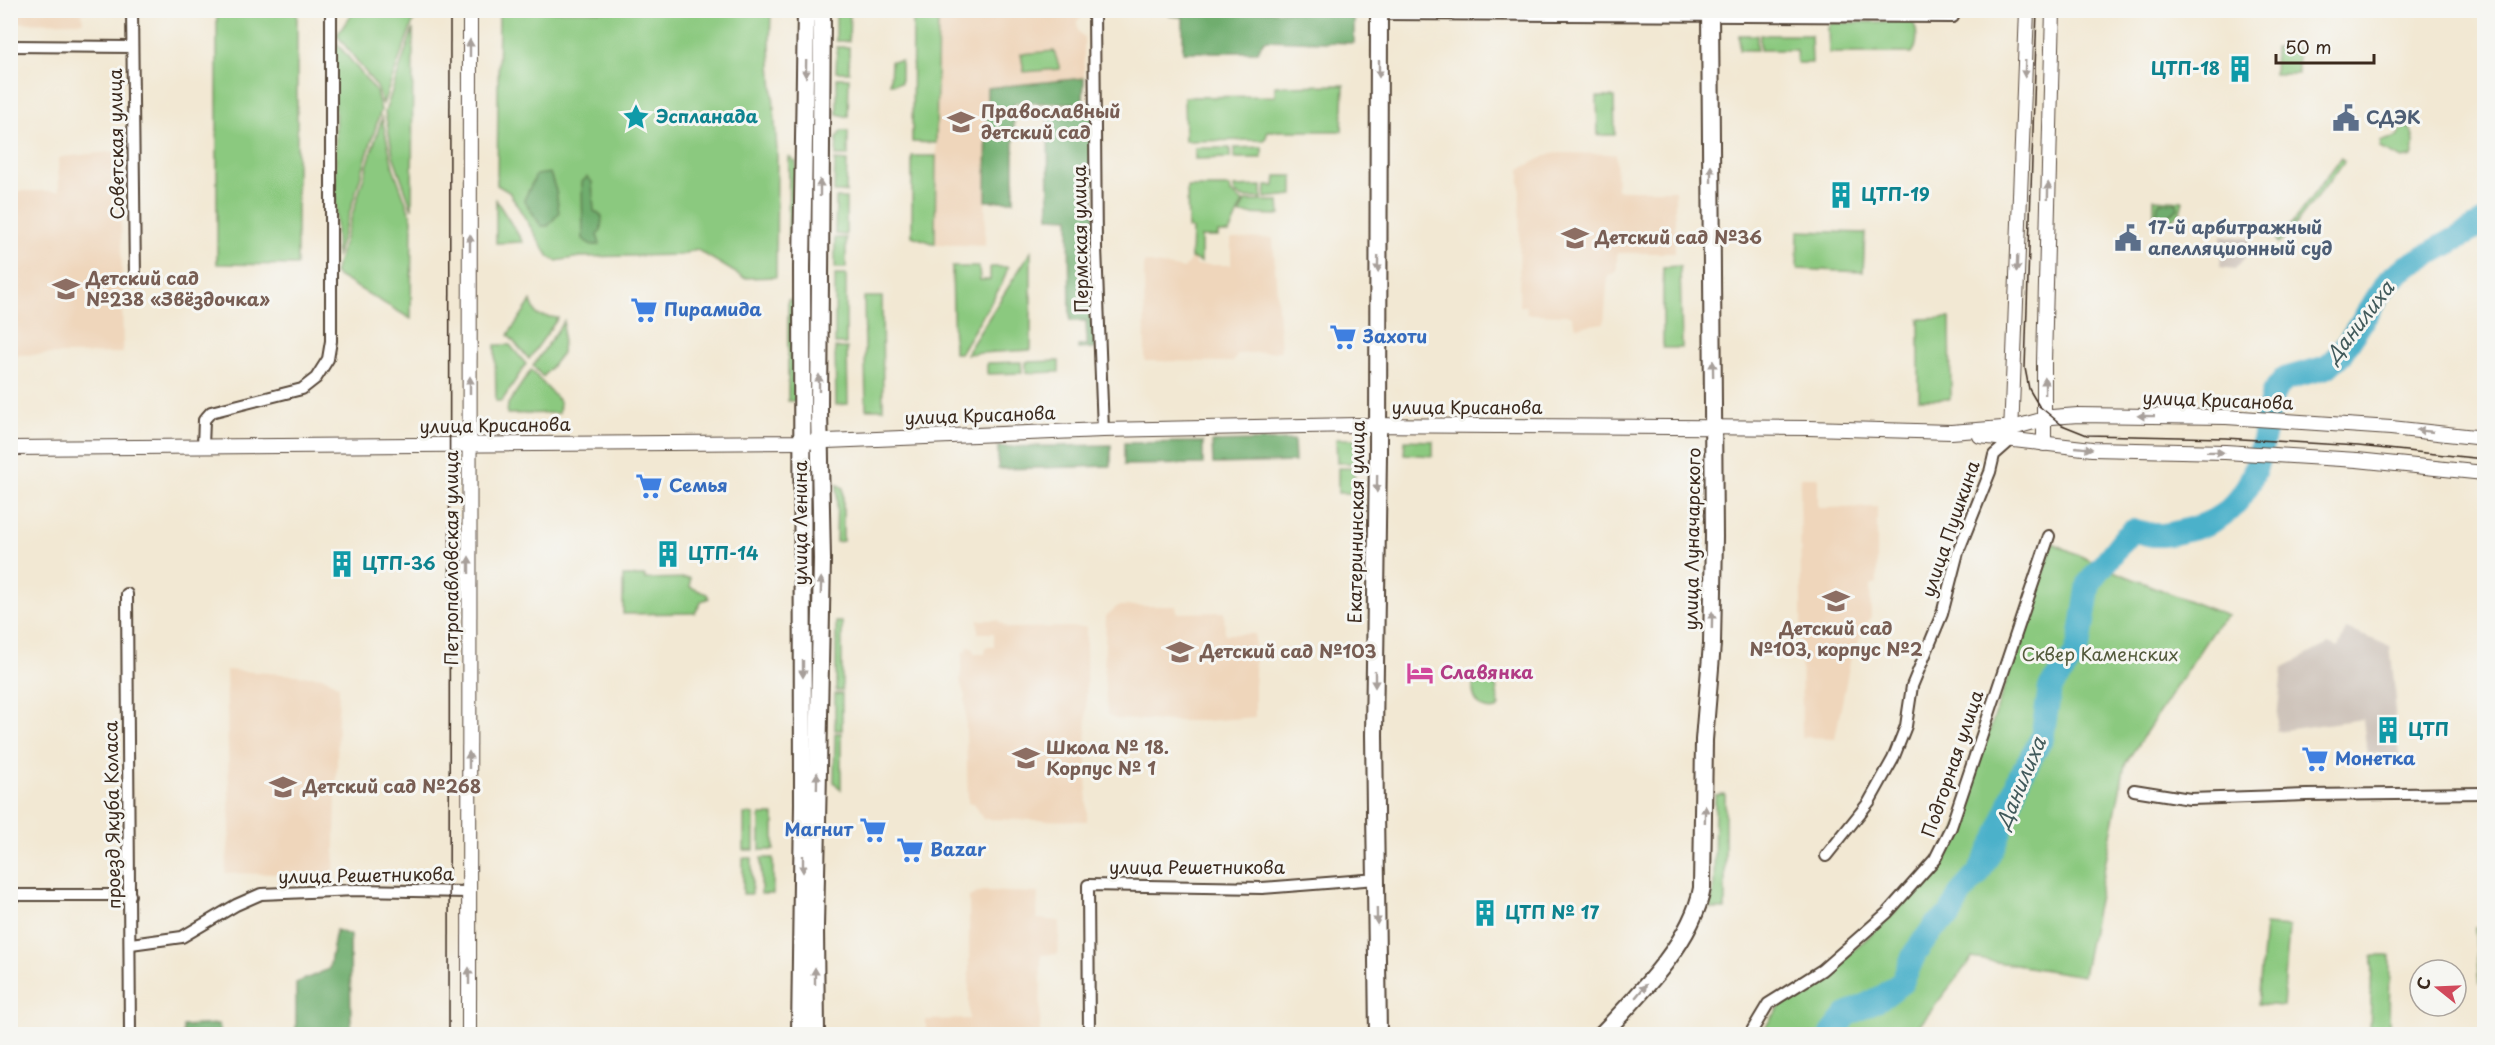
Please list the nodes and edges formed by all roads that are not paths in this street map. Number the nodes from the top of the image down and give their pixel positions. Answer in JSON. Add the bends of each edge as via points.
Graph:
{"nodes":[{"id":1,"x":132,"y":10,"type":"edge"},
{"id":2,"x":331,"y":10,"type":"edge"},
{"id":3,"x":470,"y":10,"type":"edge"},
{"id":4,"x":806,"y":10,"type":"edge"},
{"id":5,"x":822,"y":10,"type":"edge"},
{"id":6,"x":1094,"y":10,"type":"edge"},
{"id":7,"x":2027,"y":10,"type":"edge"},
{"id":8,"x":2053,"y":10,"type":"edge"},
{"id":9,"x":1378,"y":12,"type":"edge"},
{"id":10,"x":1710,"y":13,"type":"edge"},
{"id":11,"x":1953,"y":16,"type":"dead end"},
{"id":12,"x":10,"y":46,"type":"edge"},
{"id":13,"x":132,"y":47,"type":"junction"},
{"id":14,"x":135,"y":278,"type":"dead end"},
{"id":15,"x":2045,"y":419,"type":"junction"},
{"id":16,"x":1378,"y":426,"type":"junction"},
{"id":17,"x":1713,"y":427,"type":"junction"},
{"id":18,"x":1103,"y":430,"type":"junction"},
{"id":19,"x":2011,"y":434,"type":"junction"},
{"id":20,"x":2484,"y":438,"type":"edge"},
{"id":21,"x":802,"y":442,"type":"junction"},
{"id":22,"x":820,"y":442,"type":"junction"},
{"id":23,"x":470,"y":443,"type":"junction"},
{"id":24,"x":2044,"y":444,"type":"junction"},
{"id":25,"x":203,"y":446,"type":"junction"},
{"id":26,"x":10,"y":448,"type":"edge"},
{"id":27,"x":2483,"y":473,"type":"edge"},
{"id":28,"x":2049,"y":536,"type":"dead end"},
{"id":29,"x":127,"y":594,"type":"dead end"},
{"id":30,"x":2134,"y":790,"type":"dead end"},
{"id":31,"x":2484,"y":793,"type":"edge"},
{"id":32,"x":1826,"y":856,"type":"dead end"},
{"id":33,"x":1377,"y":879,"type":"junction"},
{"id":34,"x":470,"y":892,"type":"junction"},
{"id":35,"x":10,"y":895,"type":"edge"},
{"id":36,"x":130,"y":895,"type":"junction"},
{"id":37,"x":130,"y":944,"type":"junction"},
{"id":38,"x":130,"y":1035,"type":"edge"},
{"id":39,"x":469,"y":1035,"type":"edge"},
{"id":40,"x":801,"y":1035,"type":"edge"},
{"id":41,"x":816,"y":1035,"type":"edge"},
{"id":42,"x":1089,"y":1035,"type":"edge"},
{"id":43,"x":1378,"y":1035,"type":"edge"},
{"id":44,"x":1602,"y":1035,"type":"edge"},
{"id":45,"x":1750,"y":1035,"type":"edge"}],
"edges":[{"from":1,"to":13,"type":"street","name":"Советская улица"},
{"from":2,"to":25,"type":"street","via":[[328,359],[316,378],[302,389],[211,412],[204,420]]},
{"from":23,"to":3,"type":"main road","name":"Петропавловская улица","one_way":true},
{"from":4,"to":21,"type":"main road","name":"улица Ленина","one_way":true},
{"from":22,"to":5,"type":"main road","name":"улица Ленина","one_way":true},
{"from":6,"to":18,"type":"street","name":"Пермская улица","via":[[1096,247]]},
{"from":7,"to":19,"type":"main road","one_way":true},
{"from":15,"to":8,"type":"main road","one_way":true},
{"from":9,"to":10,"type":"street"},
{"from":9,"to":16,"type":"main road","name":"Екатерининская улица","one_way":true},
{"from":10,"to":11,"type":"street"},
{"from":17,"to":10,"type":"main road","name":"улица Луначарского","one_way":true},
{"from":12,"to":13,"type":"street"},
{"from":13,"to":14,"type":"street","name":"Советская улица"},
{"from":15,"to":19,"type":"main road","name":"улица Крисанова"},
{"from":20,"to":15,"type":"main road","name":"улица Крисанова","one_way":true,"via":[[2226,417],[2078,415]]},
{"from":15,"to":24,"type":"main road"},
{"from":16,"to":17,"type":"main road","name":"улица Крисанова"},
{"from":16,"to":18,"type":"main road","name":"улица Крисанова"},
{"from":16,"to":33,"type":"main road","name":"Екатерининская улица","one_way":true,"via":[[1374,735]]},
{"from":17,"to":19,"type":"main road","name":"улица Крисанова"},
{"from":44,"to":17,"type":"main road","name":"улица Луначарского","one_way":true,"via":[[1672,952],[1697,910],[1701,894],[1704,740],[1712,644]]},
{"from":18,"to":22,"type":"main road","name":"улица Крисанова"},
{"from":19,"to":24,"type":"main road","name":"улица Крисанова"},
{"from":19,"to":32,"type":"street","name":"улица Пушкина","via":[[1994,455],[1958,552],[1940,620],[1912,686],[1906,726],[1893,759],[1874,795]]},
{"from":21,"to":22,"type":"main road","name":"улица Крисанова"},
{"from":21,"to":23,"type":"main road","name":"улица Крисанова"},
{"from":21,"to":40,"type":"main road","name":"улица Ленина","one_way":true},
{"from":41,"to":22,"type":"main road","name":"улица Ленина","one_way":true},
{"from":23,"to":25,"type":"main road","name":"улица Крисанова"},
{"from":34,"to":23,"type":"main road","name":"Петропавловская улица","one_way":true},
{"from":24,"to":27,"type":"main road","name":"улица Крисанова","one_way":true,"via":[[2357,460]]},
{"from":25,"to":26,"type":"main road","name":"улица Крисанова"},
{"from":28,"to":45,"type":"street","name":"Подгорная улица","via":[[1941,851],[1862,938],[1804,983],[1768,1004]]},
{"from":29,"to":36,"type":"street","name":"проезд Якуба Коласа"},
{"from":30,"to":31,"type":"street","via":[[2199,799]]},
{"from":33,"to":42,"type":"street","name":"улица Решетникова","via":[[1262,888],[1088,885]]},
{"from":33,"to":43,"type":"main road","name":"Екатерининская улица","one_way":true},
{"from":34,"to":37,"type":"street","name":"улица Решетникова","via":[[356,890],[261,894],[182,937]]},
{"from":39,"to":34,"type":"main road","name":"Петропавловская улица","one_way":true},
{"from":35,"to":36,"type":"street"},
{"from":36,"to":37,"type":"street","name":"проезд Якуба Коласа"},
{"from":37,"to":38,"type":"street","name":"проезд Якуба Коласа"}]}
